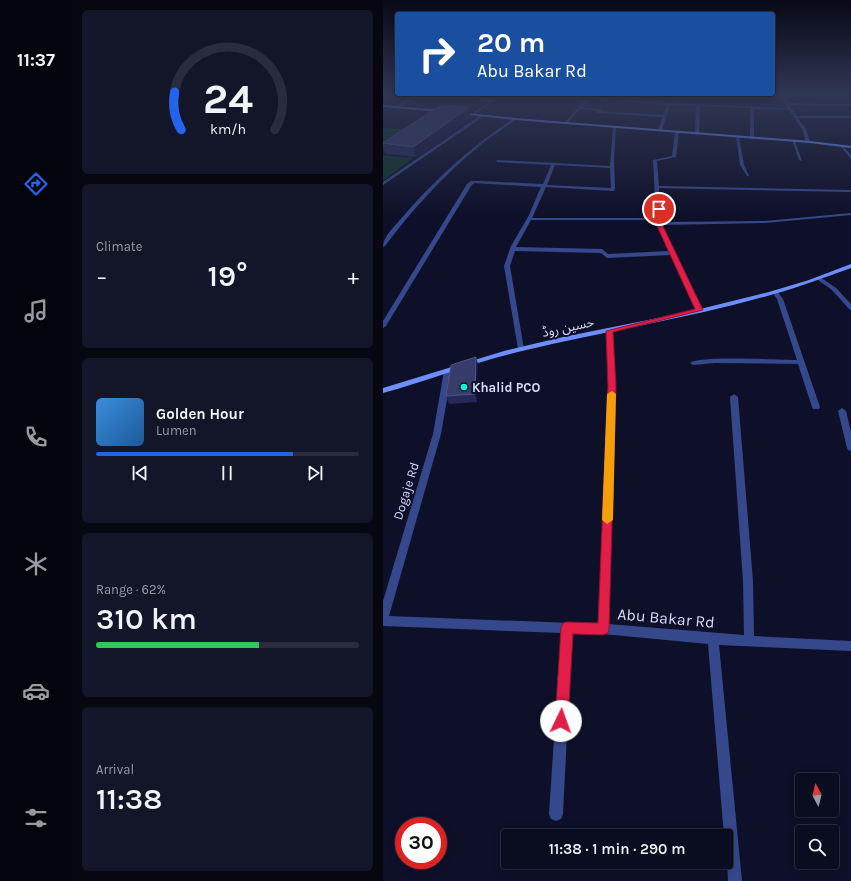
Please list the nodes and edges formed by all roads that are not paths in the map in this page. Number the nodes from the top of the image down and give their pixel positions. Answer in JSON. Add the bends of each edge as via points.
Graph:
{"nodes":[{"id":1,"x":454,"y":135,"type":"edge"},
{"id":2,"x":491,"y":135,"type":"edge"},
{"id":3,"x":614,"y":135,"type":"edge"},
{"id":4,"x":677,"y":135,"type":"edge"},
{"id":5,"x":712,"y":135,"type":"edge"},
{"id":6,"x":806,"y":135,"type":"edge"},
{"id":7,"x":737,"y":137,"type":"junction"},
{"id":8,"x":752,"y":138,"type":"joint"},
{"id":9,"x":793,"y":141,"type":"junction"},
{"id":10,"x":809,"y":142,"type":"junction"},
{"id":11,"x":842,"y":146,"type":"junction"},
{"id":12,"x":851,"y":147,"type":"edge"},
{"id":13,"x":851,"y":158,"type":"edge"},
{"id":14,"x":801,"y":160,"type":"dead end"},
{"id":15,"x":497,"y":161,"type":"dead end"},
{"id":16,"x":554,"y":164,"type":"junction"},
{"id":17,"x":612,"y":167,"type":"junction"},
{"id":18,"x":748,"y":175,"type":"dead end"},
{"id":19,"x":383,"y":184,"type":"edge"},
{"id":20,"x":544,"y":186,"type":"junction"},
{"id":21,"x":658,"y":187,"type":"junction"},
{"id":22,"x":851,"y":191,"type":"edge"},
{"id":23,"x":851,"y":214,"type":"edge"},
{"id":24,"x":529,"y":219,"type":"junction"},
{"id":25,"x":659,"y":222,"type":"junction"},
{"id":26,"x":383,"y":245,"type":"edge"},
{"id":27,"x":513,"y":249,"type":"junction"},
{"id":28,"x":671,"y":252,"type":"junction"},
{"id":29,"x":851,"y":266,"type":"edge"},
{"id":30,"x":821,"y":279,"type":"junction"},
{"id":31,"x":775,"y":292,"type":"junction"},
{"id":32,"x":851,"y":308,"type":"edge"},
{"id":33,"x":699,"y":310,"type":"junction"},
{"id":34,"x":383,"y":326,"type":"edge"},
{"id":35,"x":609,"y":331,"type":"junction"},
{"id":36,"x":521,"y":349,"type":"junction"},
{"id":37,"x":799,"y":362,"type":"junction"},
{"id":38,"x":693,"y":363,"type":"dead end"},
{"id":39,"x":449,"y":371,"type":"junction"},
{"id":40,"x":383,"y":391,"type":"edge"},
{"id":41,"x":734,"y":397,"type":"dead end"},
{"id":42,"x":816,"y":407,"type":"dead end"},
{"id":43,"x":842,"y":411,"type":"dead end"},
{"id":44,"x":851,"y":448,"type":"edge"},
{"id":45,"x":385,"y":604,"type":"edge"},
{"id":46,"x":383,"y":619,"type":"edge"},
{"id":47,"x":567,"y":628,"type":"junction"},
{"id":48,"x":603,"y":629,"type":"junction"},
{"id":49,"x":713,"y":639,"type":"junction"},
{"id":50,"x":749,"y":640,"type":"junction"},
{"id":51,"x":851,"y":646,"type":"edge"},
{"id":52,"x":556,"y":814,"type":"dead end"},
{"id":53,"x":735,"y":881,"type":"edge"}],
"edges":[{"from":1,"to":19,"type":"street"},
{"from":2,"to":26,"type":"street","via":[[435,182]]},
{"from":3,"to":17,"type":"street"},
{"from":4,"to":21,"type":"street","via":[[674,157],[655,160]]},
{"from":5,"to":7,"type":"street"},
{"from":6,"to":10,"type":"street"},
{"from":7,"to":8,"type":"street"},
{"from":7,"to":18,"type":"street","via":[[743,165]]},
{"from":8,"to":9,"type":"street"},
{"from":9,"to":10,"type":"street"},
{"from":9,"to":14,"type":"street"},
{"from":10,"to":11,"type":"street"},
{"from":11,"to":12,"type":"street"},
{"from":11,"to":13,"type":"street"},
{"from":15,"to":16,"type":"street"},
{"from":16,"to":17,"type":"street"},
{"from":16,"to":20,"type":"street"},
{"from":17,"to":20,"type":"street","via":[[612,190]]},
{"from":20,"to":24,"type":"street"},
{"from":20,"to":34,"type":"street","via":[[481,182],[469,185]]},
{"from":21,"to":22,"type":"street"},
{"from":21,"to":25,"type":"street"},
{"from":23,"to":25,"type":"street","via":[[765,222]]},
{"from":24,"to":25,"type":"street"},
{"from":24,"to":27,"type":"street"},
{"from":25,"to":28,"type":"street"},
{"from":27,"to":28,"type":"street","via":[[602,251],[607,256]]},
{"from":27,"to":36,"type":"street","via":[[507,266]]},
{"from":28,"to":33,"type":"street"},
{"from":29,"to":30,"type":"street","name":"حسین روڈ"},
{"from":30,"to":31,"type":"street","name":"حسین روڈ"},
{"from":30,"to":32,"type":"street"},
{"from":31,"to":33,"type":"street","name":"حسین روڈ"},
{"from":31,"to":37,"type":"street","via":[[780,299]]},
{"from":33,"to":35,"type":"street","name":"حسین روڈ"},
{"from":35,"to":36,"type":"street","name":"حسین روڈ"},
{"from":35,"to":48,"type":"street","via":[[612,386]]},
{"from":36,"to":39,"type":"street","name":"حسین روڈ"},
{"from":37,"to":38,"type":"street"},
{"from":37,"to":42,"type":"street"},
{"from":39,"to":40,"type":"street","name":"حسین روڈ"},
{"from":39,"to":45,"type":"street","name":"Dogaje Rd","via":[[437,434]]},
{"from":41,"to":50,"type":"street","via":[[748,581]]},
{"from":43,"to":44,"type":"street"},
{"from":45,"to":46,"type":"street","name":"Dogaje Rd"},
{"from":46,"to":47,"type":"street","name":"Abu Bakar Rd"},
{"from":47,"to":48,"type":"street","name":"Abu Bakar Rd"},
{"from":47,"to":52,"type":"street"},
{"from":48,"to":49,"type":"street","name":"Abu Bakar Rd"},
{"from":49,"to":50,"type":"street","name":"Abu Bakar Rd"},
{"from":49,"to":53,"type":"street"},
{"from":50,"to":51,"type":"street","name":"Abu Bakar Rd"}]}
